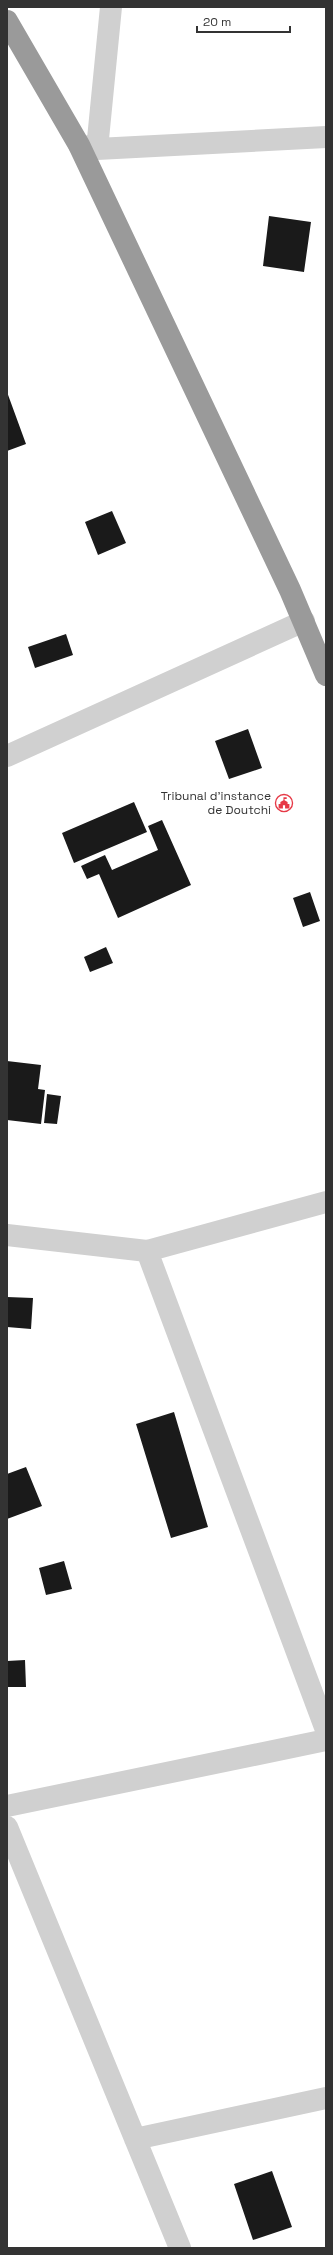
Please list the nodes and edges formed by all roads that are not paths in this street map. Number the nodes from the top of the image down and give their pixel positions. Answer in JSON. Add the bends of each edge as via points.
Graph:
{"nodes":[{"id":1,"x":111,"y":7,"type":"edge"},
{"id":2,"x":7,"y":22,"type":"edge"},
{"id":3,"x":326,"y":137,"type":"edge"},
{"id":4,"x":88,"y":147,"type":"junction"},
{"id":5,"x":304,"y":621,"type":"junction"},
{"id":6,"x":326,"y":676,"type":"edge"},
{"id":7,"x":7,"y":756,"type":"edge"},
{"id":8,"x":326,"y":1202,"type":"edge"},
{"id":9,"x":7,"y":1235,"type":"edge"},
{"id":10,"x":148,"y":1251,"type":"junction"},
{"id":11,"x":326,"y":1730,"type":"edge"},
{"id":12,"x":326,"y":1740,"type":"edge"},
{"id":13,"x":7,"y":1806,"type":"edge"},
{"id":14,"x":7,"y":1826,"type":"edge"},
{"id":15,"x":326,"y":2098,"type":"edge"},
{"id":16,"x":135,"y":2139,"type":"junction"},
{"id":17,"x":180,"y":2248,"type":"edge"}],
"edges":[{"from":1,"to":4,"type":"street"},
{"from":2,"to":4,"type":"highway"},
{"from":3,"to":4,"type":"street"},
{"from":4,"to":5,"type":"highway"},
{"from":5,"to":6,"type":"highway"},
{"from":5,"to":7,"type":"street"},
{"from":8,"to":10,"type":"street"},
{"from":9,"to":10,"type":"street"},
{"from":10,"to":11,"type":"street"},
{"from":12,"to":13,"type":"street"},
{"from":14,"to":16,"type":"street"},
{"from":15,"to":16,"type":"street"},
{"from":16,"to":17,"type":"street"}]}
